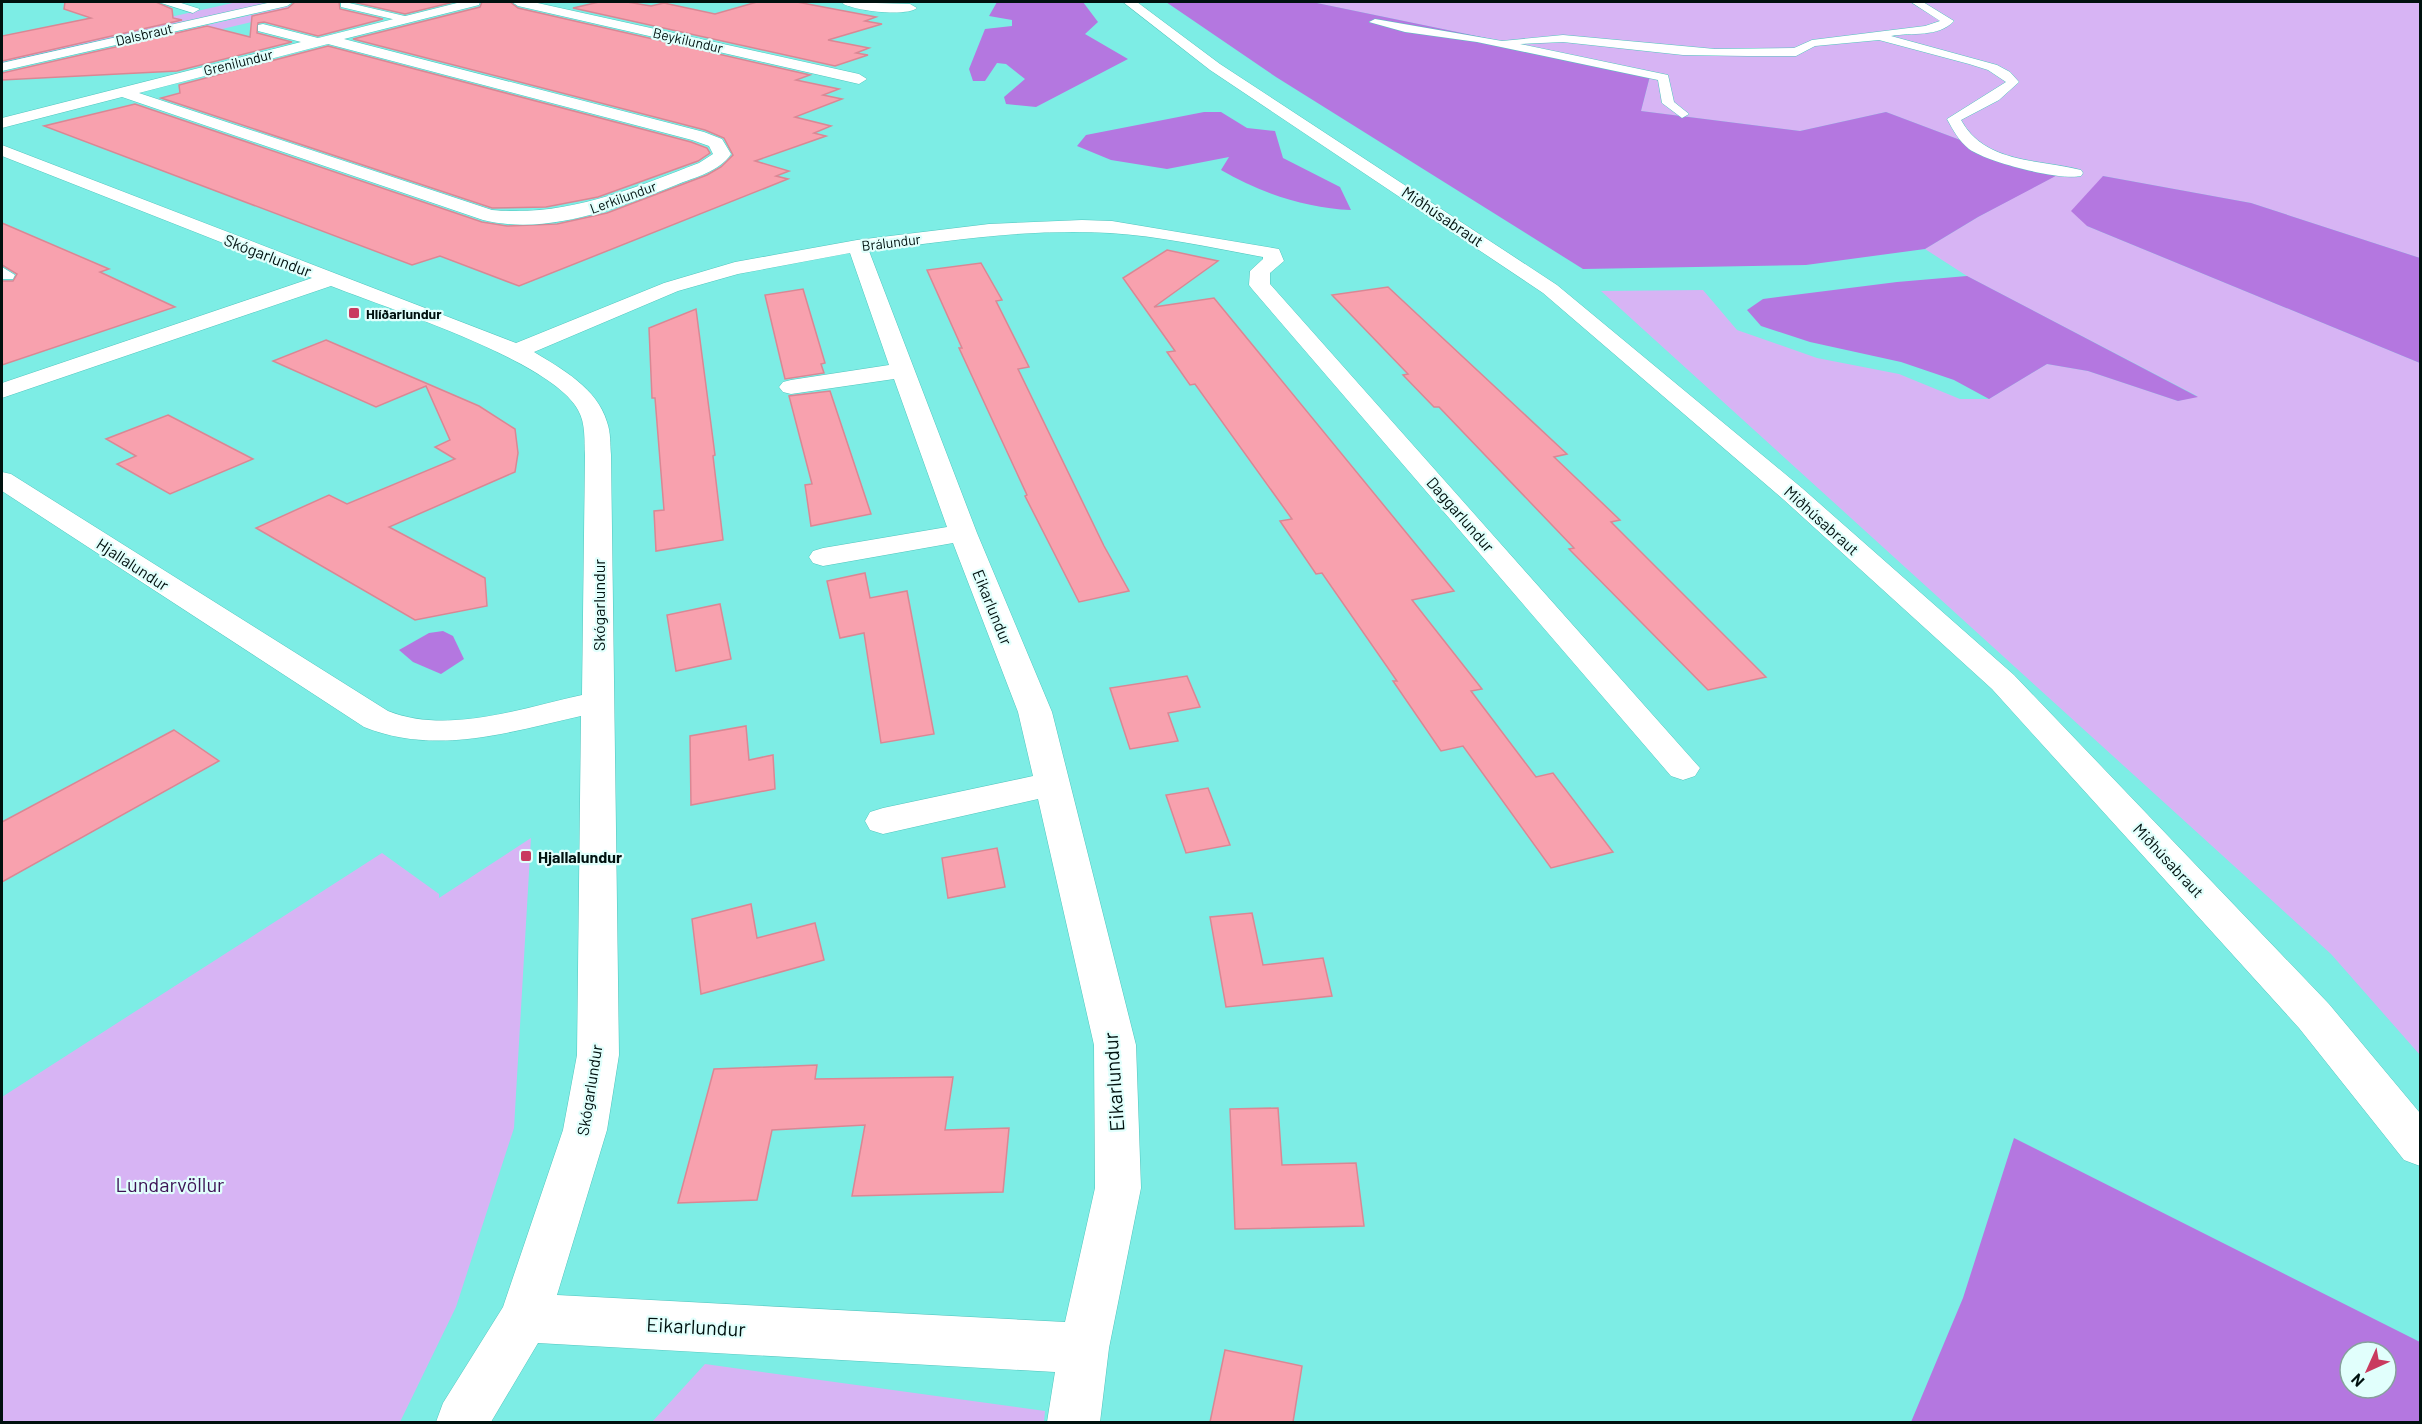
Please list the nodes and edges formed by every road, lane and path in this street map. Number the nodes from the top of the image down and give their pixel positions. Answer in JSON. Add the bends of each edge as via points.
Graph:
{"nodes":[{"id":1,"x":164,"y":2,"type":"edge"},
{"id":2,"x":287,"y":2,"type":"edge"},
{"id":3,"x":474,"y":2,"type":"edge"},
{"id":4,"x":518,"y":2,"type":"edge"},
{"id":5,"x":847,"y":2,"type":"edge"},
{"id":6,"x":1129,"y":2,"type":"edge"},
{"id":7,"x":1916,"y":2,"type":"edge"},
{"id":8,"x":345,"y":5,"type":"dead end"},
{"id":9,"x":910,"y":8,"type":"dead end"},
{"id":10,"x":193,"y":9,"type":"dead end"},
{"id":11,"x":405,"y":19,"type":"junction"},
{"id":12,"x":1375,"y":22,"type":"dead end"},
{"id":13,"x":263,"y":28,"type":"dead end"},
{"id":14,"x":1881,"y":36,"type":"junction"},
{"id":15,"x":322,"y":41,"type":"junction"},
{"id":16,"x":1498,"y":45,"type":"junction"},
{"id":17,"x":213,"y":56,"type":"dead end"},
{"id":18,"x":236,"y":63,"type":"junction"},
{"id":19,"x":2,"y":67,"type":"edge"},
{"id":20,"x":859,"y":79,"type":"dead end"},
{"id":21,"x":59,"y":92,"type":"dead end"},
{"id":22,"x":122,"y":92,"type":"junction"},
{"id":23,"x":87,"y":101,"type":"junction"},
{"id":24,"x":1682,"y":114,"type":"dead end"},
{"id":25,"x":2,"y":123,"type":"edge"},
{"id":26,"x":10,"y":159,"type":"edge"},
{"id":27,"x":2076,"y":173,"type":"dead end"},
{"id":28,"x":857,"y":246,"type":"junction"},
{"id":29,"x":1274,"y":261,"type":"joint"},
{"id":30,"x":330,"y":279,"type":"junction"},
{"id":31,"x":516,"y":351,"type":"junction"},
{"id":32,"x":904,"y":370,"type":"junction"},
{"id":33,"x":791,"y":387,"type":"dead end"},
{"id":34,"x":2,"y":391,"type":"edge"},
{"id":35,"x":2,"y":480,"type":"edge"},
{"id":36,"x":963,"y":533,"type":"junction"},
{"id":37,"x":823,"y":557,"type":"dead end"},
{"id":38,"x":598,"y":702,"type":"junction"},
{"id":39,"x":1683,"y":768,"type":"dead end"},
{"id":40,"x":1053,"y":784,"type":"junction"},
{"id":41,"x":883,"y":821,"type":"dead end"},
{"id":42,"x":2421,"y":1146,"type":"edge"},
{"id":43,"x":524,"y":1319,"type":"junction"},
{"id":44,"x":1084,"y":1348,"type":"junction"},
{"id":45,"x":462,"y":1422,"type":"edge"},
{"id":46,"x":1073,"y":1422,"type":"edge"}],
"edges":[{"from":1,"to":10,"type":"street"},
{"from":2,"to":19,"type":"street","name":"Dalsbraut"},
{"from":3,"to":11,"type":"street","name":"Grenilundur"},
{"from":4,"to":20,"type":"street","name":"Beykilundur"},
{"from":5,"to":9,"type":"street"},
{"from":6,"to":42,"type":"street","name":"Miðhúsabraut","via":[[1215,67],[1550,289],[1793,494],[2003,682],[2314,1016]]},
{"from":7,"to":14,"type":"lane","via":[[1948,21],[1940,27],[1894,30]]},
{"from":8,"to":11,"type":"lane"},
{"from":11,"to":15,"type":"street","name":"Grenilundur"},
{"from":12,"to":16,"type":"lane"},
{"from":13,"to":15,"type":"street"},
{"from":14,"to":16,"type":"lane","via":[[1812,43],[1796,52],[1667,50],[1578,38],[1531,39]]},
{"from":14,"to":27,"type":"lane","via":[[1930,48],[2011,78],[2009,87],[1954,119],[1957,127],[1978,148],[1997,157]]},
{"from":15,"to":18,"type":"street","name":"Grenilundur"},
{"from":15,"to":22,"type":"street","name":"Lerkilundur","via":[[698,136],[716,143],[722,154],[705,167],[590,209],[554,218],[514,220],[490,216]]},
{"from":16,"to":24,"type":"lane","via":[[1664,78],[1668,102]]},
{"from":17,"to":18,"type":"street"},
{"from":18,"to":22,"type":"street","name":"Grenilundur"},
{"from":21,"to":23,"type":"street"},
{"from":22,"to":23,"type":"street","name":"Grenilundur"},
{"from":23,"to":25,"type":"street","name":"Grenilundur"},
{"from":26,"to":30,"type":"street","name":"Skógarlundur"},
{"from":28,"to":29,"type":"street","name":"Brálundur","via":[[989,230],[1112,227],[1259,248],[1272,254]]},
{"from":28,"to":31,"type":"street","name":"Brálundur","via":[[735,268],[670,287]]},
{"from":28,"to":32,"type":"street","name":"Eikarlundur"},
{"from":29,"to":39,"type":"street","name":"Daggarlundur","via":[[1260,271],[1259,285]]},
{"from":30,"to":31,"type":"street","name":"Skógarlundur"},
{"from":30,"to":34,"type":"street"},
{"from":31,"to":38,"type":"street","name":"Skógarlundur","via":[[556,374],[577,393],[595,419]]},
{"from":32,"to":33,"type":"street"},
{"from":32,"to":36,"type":"street","name":"Eikarlundur"},
{"from":35,"to":38,"type":"street","name":"Hjallalundur","via":[[376,720],[402,728],[472,728]]},
{"from":36,"to":37,"type":"street"},
{"from":36,"to":40,"type":"street","name":"Eikarlundur","via":[[1035,712]]},
{"from":38,"to":43,"type":"street","name":"Skógarlundur","via":[[598,1055],[585,1130]]},
{"from":40,"to":41,"type":"street"},
{"from":40,"to":44,"type":"street","name":"Eikarlundur","via":[[1115,1045],[1118,1188]]},
{"from":43,"to":44,"type":"street","name":"Eikarlundur"},
{"from":43,"to":45,"type":"street","name":"Skógarlundur"},
{"from":44,"to":46,"type":"street","name":"Eikarlundur"}]}
